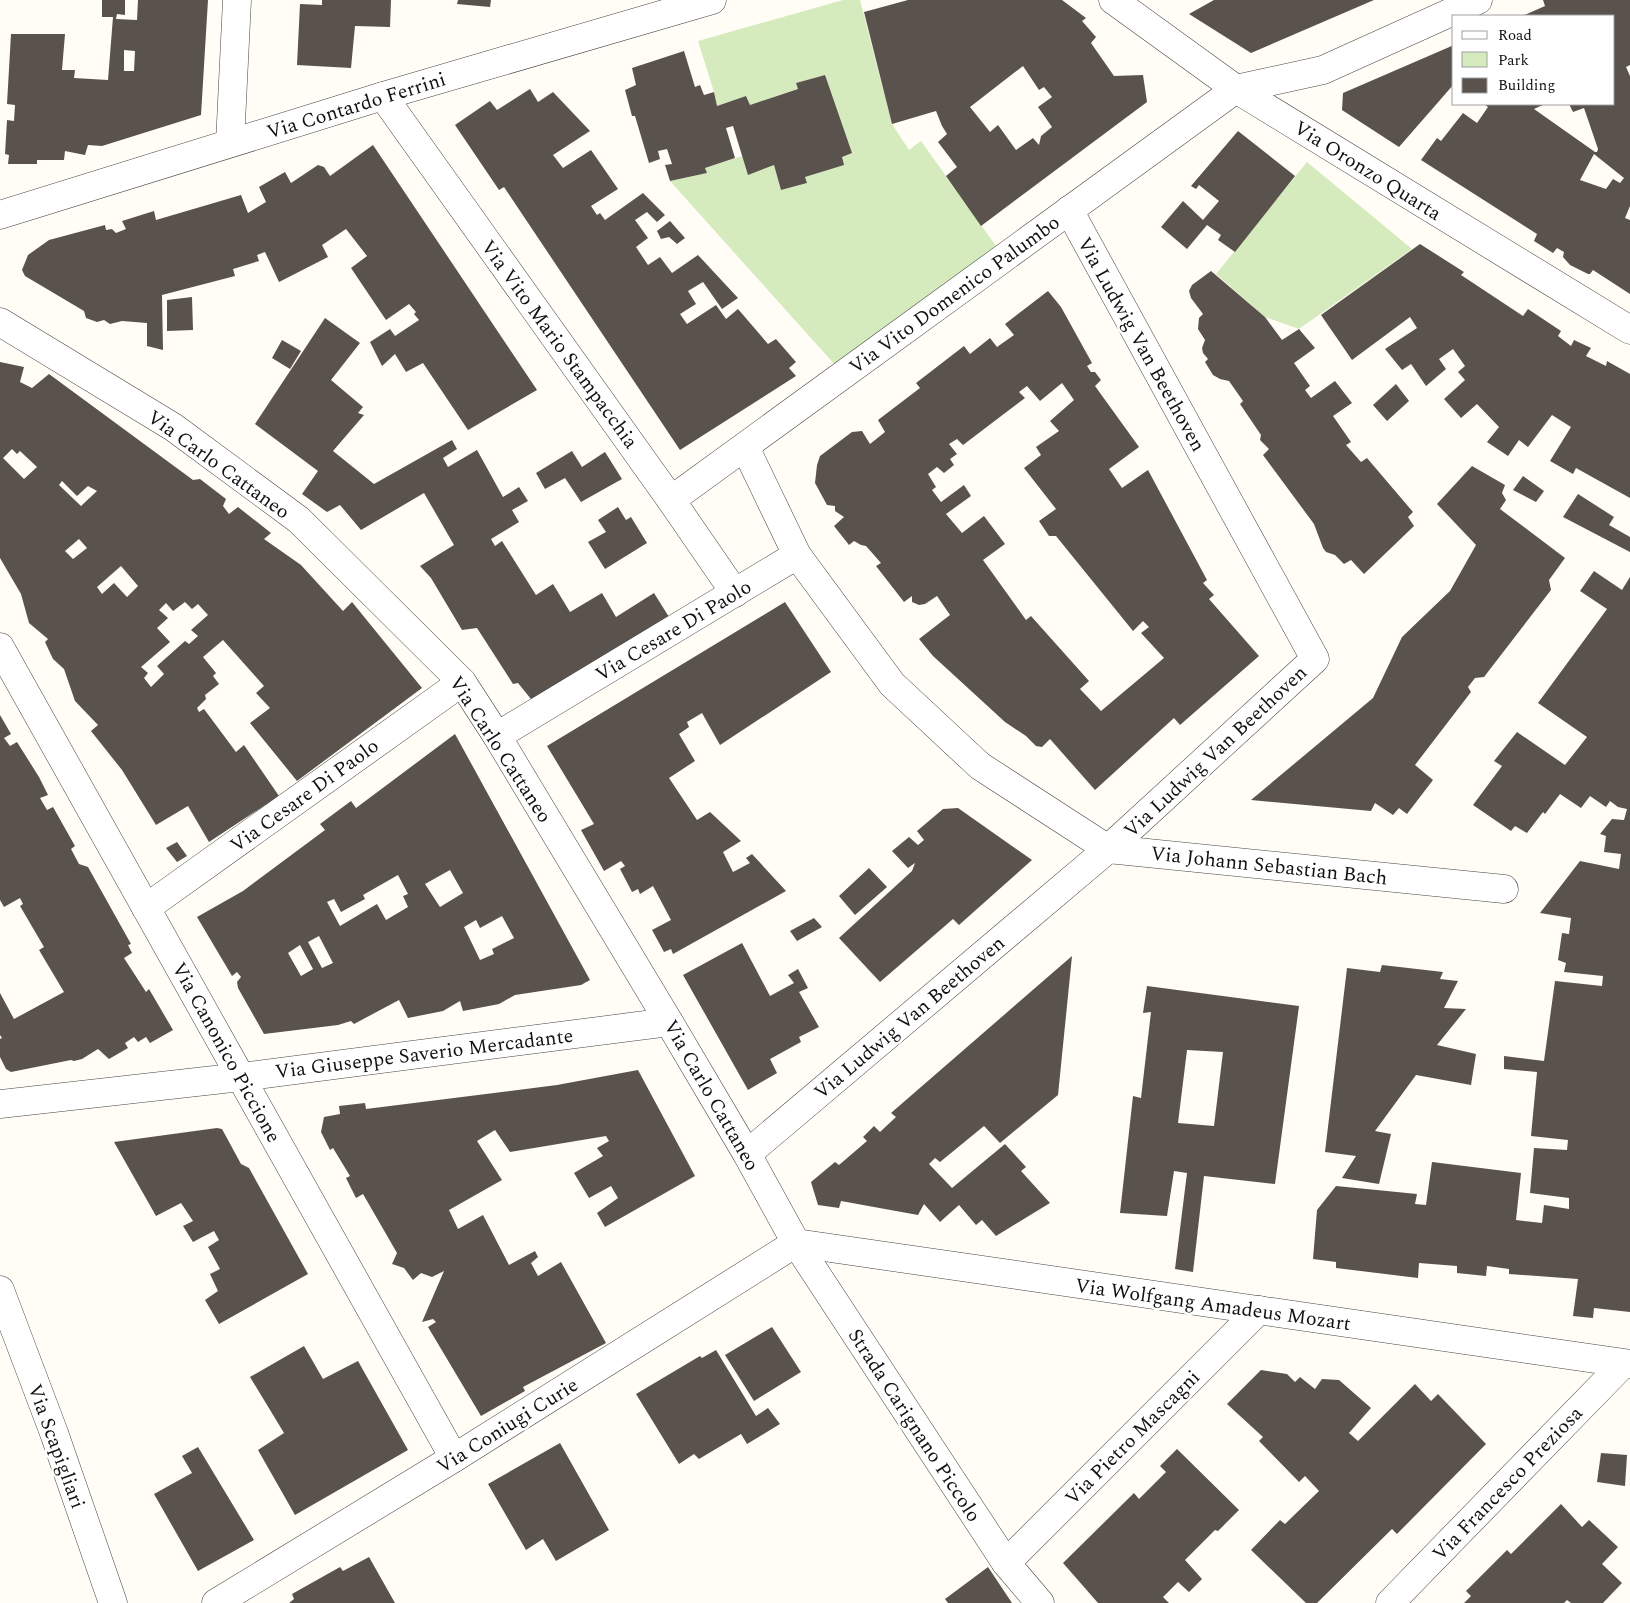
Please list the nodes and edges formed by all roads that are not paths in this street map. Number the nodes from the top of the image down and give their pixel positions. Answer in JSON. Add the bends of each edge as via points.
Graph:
{"nodes":[{"id":1,"x":237,"y":0,"type":"edge"},
{"id":2,"x":712,"y":0,"type":"edge"},
{"id":3,"x":1113,"y":0,"type":"edge"},
{"id":4,"x":1478,"y":0,"type":"edge"},
{"id":5,"x":1236,"y":89,"type":"junction"},
{"id":6,"x":383,"y":96,"type":"junction"},
{"id":7,"x":230,"y":143,"type":"junction"},
{"id":8,"x":1069,"y":210,"type":"junction"},
{"id":9,"x":0,"y":215,"type":"edge"},
{"id":10,"x":0,"y":322,"type":"edge"},
{"id":11,"x":1630,"y":330,"type":"edge"},
{"id":12,"x":745,"y":447,"type":"junction"},
{"id":13,"x":671,"y":500,"type":"junction"},
{"id":14,"x":797,"y":555,"type":"junction"},
{"id":15,"x":735,"y":592,"type":"junction"},
{"id":16,"x":0,"y":647,"type":"edge"},
{"id":17,"x":462,"y":682,"type":"junction"},
{"id":18,"x":497,"y":736,"type":"junction"},
{"id":19,"x":1108,"y":849,"type":"junction"},
{"id":20,"x":1504,"y":889,"type":"dead end"},
{"id":21,"x":146,"y":908,"type":"junction"},
{"id":22,"x":670,"y":1022,"type":"junction"},
{"id":23,"x":241,"y":1077,"type":"junction"},
{"id":24,"x":0,"y":1104,"type":"edge"},
{"id":25,"x":747,"y":1154,"type":"junction"},
{"id":26,"x":796,"y":1243,"type":"junction"},
{"id":27,"x":0,"y":1290,"type":"edge"},
{"id":28,"x":1259,"y":1310,"type":"junction"},
{"id":29,"x":1627,"y":1364,"type":"edge"},
{"id":30,"x":454,"y":1458,"type":"junction"},
{"id":31,"x":1006,"y":1563,"type":"junction"},
{"id":32,"x":112,"y":1603,"type":"edge"},
{"id":33,"x":216,"y":1603,"type":"edge"},
{"id":34,"x":1040,"y":1603,"type":"edge"},
{"id":35,"x":1390,"y":1603,"type":"edge"}],
"edges":[{"from":1,"to":7,"type":"street"},
{"from":2,"to":6,"type":"street","name":"Via Contardo Ferrini"},
{"from":3,"to":5,"type":"street","name":"Via Oronzo Quarta"},
{"from":4,"to":5,"type":"street","via":[[1324,70]]},
{"from":5,"to":8,"type":"street","name":"Via Vito Domenico Palumbo"},
{"from":5,"to":11,"type":"street","name":"Via Oronzo Quarta"},
{"from":6,"to":7,"type":"street","name":"Via Contardo Ferrini"},
{"from":6,"to":13,"type":"street","name":"Via Vito Mario Stampacchia"},
{"from":7,"to":9,"type":"street","name":"Via Contardo Ferrini"},
{"from":8,"to":12,"type":"street","name":"Via Vito Domenico Palumbo"},
{"from":8,"to":19,"type":"street","name":"Via Ludwig Van Beethoven","via":[[1315,659]]},
{"from":10,"to":17,"type":"street","name":"Via Carlo Cattaneo","via":[[173,427],[298,520]]},
{"from":12,"to":13,"type":"street","name":"Via Vito Domenico Palumbo"},
{"from":12,"to":14,"type":"street","name":"Via Johann Sebastian Bach"},
{"from":13,"to":15,"type":"street","name":"Via Vito Mario Stampacchia"},
{"from":14,"to":15,"type":"street","name":"Via Cesare Di Paolo"},
{"from":14,"to":19,"type":"street","name":"Via Johann Sebastian Bach","via":[[899,691],[980,766]]},
{"from":15,"to":18,"type":"street","name":"Via Cesare Di Paolo"},
{"from":16,"to":21,"type":"street","name":"Via Canonico Piccione"},
{"from":17,"to":18,"type":"street","name":"Via Carlo Cattaneo"},
{"from":17,"to":21,"type":"street","name":"Via Cesare Di Paolo"},
{"from":18,"to":22,"type":"street","name":"Via Carlo Cattaneo"},
{"from":19,"to":20,"type":"street","name":"Via Johann Sebastian Bach"},
{"from":19,"to":25,"type":"street","name":"Via Ludwig Van Beethoven"},
{"from":21,"to":23,"type":"street","name":"Via Canonico Piccione"},
{"from":22,"to":23,"type":"street","name":"Via Giuseppe Saverio Mercadante"},
{"from":22,"to":25,"type":"street","name":"Via Carlo Cattaneo"},
{"from":23,"to":24,"type":"street","name":"Via Giuseppe Saverio Mercadante"},
{"from":23,"to":30,"type":"street","name":"Via Canonico Piccione"},
{"from":25,"to":26,"type":"street","name":"Via Carlo Cattaneo"},
{"from":26,"to":28,"type":"street","name":"Via Wolfgang Amadeus Mozart"},
{"from":26,"to":30,"type":"street","name":"Via Coniugi Curie"},
{"from":26,"to":31,"type":"street","name":"Strada Carignano Piccolo"},
{"from":27,"to":32,"type":"street","name":"Via Scapigliari","via":[[54,1433]]},
{"from":28,"to":29,"type":"street","name":"Via Wolfgang Amadeus Mozart"},
{"from":28,"to":31,"type":"street","name":"Via Pietro Mascagni"},
{"from":29,"to":35,"type":"street","name":"Via Francesco Preziosa"},
{"from":30,"to":33,"type":"street","name":"Via Coniugi Curie"},
{"from":31,"to":34,"type":"street","name":"Strada Carignano Piccolo"}]}
